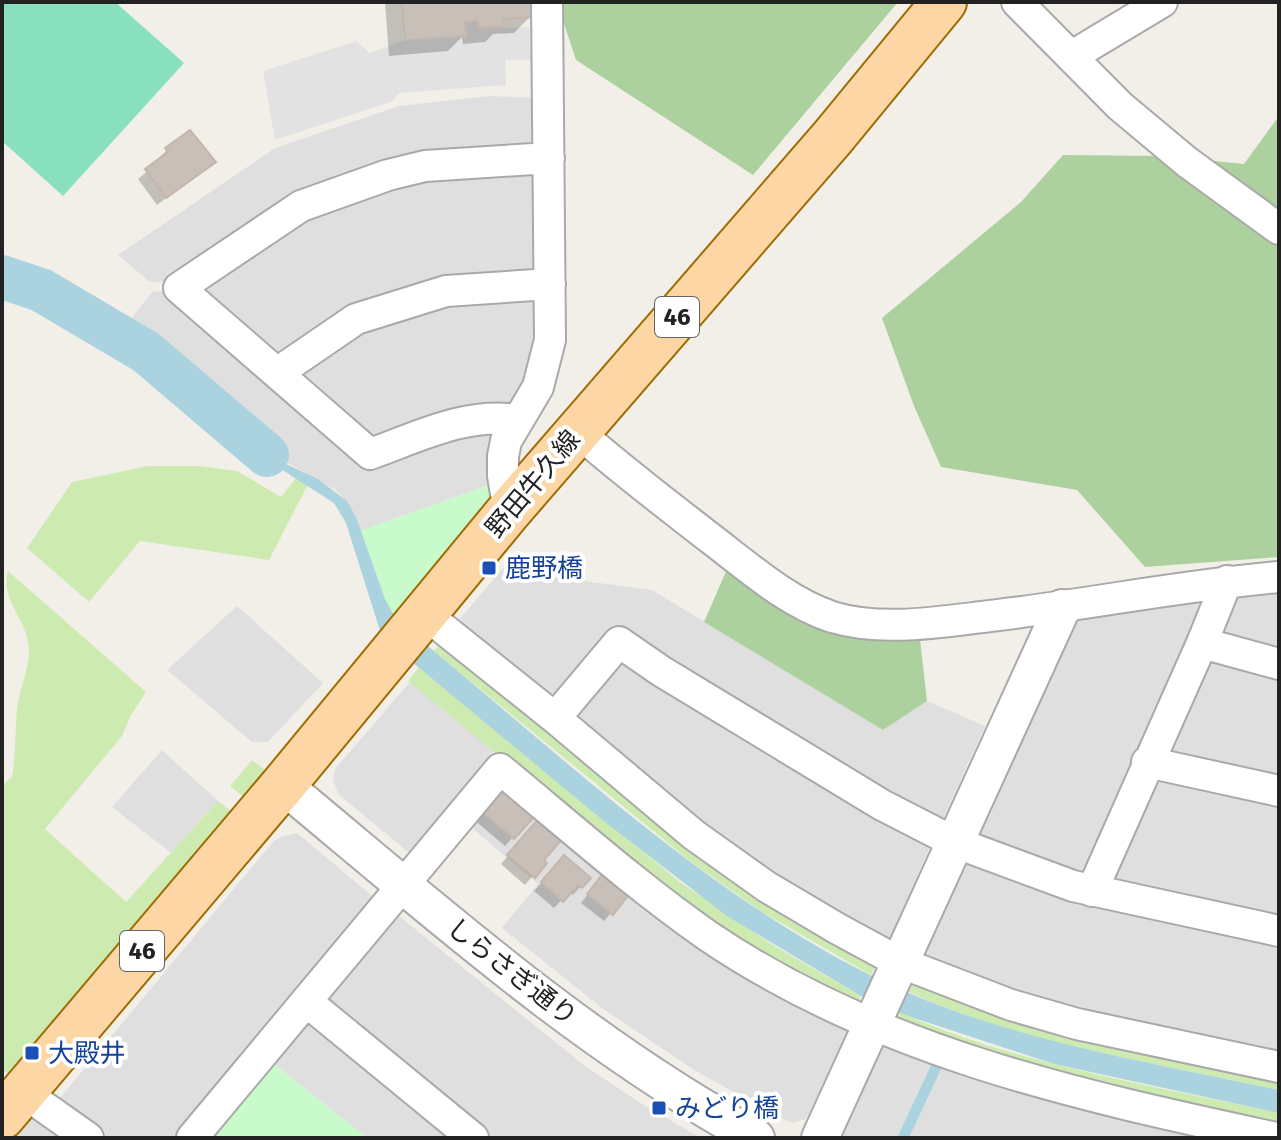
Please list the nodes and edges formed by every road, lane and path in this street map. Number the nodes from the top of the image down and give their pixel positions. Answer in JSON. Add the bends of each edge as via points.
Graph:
{"nodes":[{"id":1,"x":547,"y":2,"type":"edge"},
{"id":2,"x":944,"y":2,"type":"edge"},
{"id":3,"x":1017,"y":2,"type":"edge"},
{"id":4,"x":1162,"y":2,"type":"edge"},
{"id":5,"x":1072,"y":56,"type":"junction"},
{"id":6,"x":549,"y":158,"type":"junction"},
{"id":7,"x":1279,"y":229,"type":"edge"},
{"id":8,"x":550,"y":284,"type":"junction"},
{"id":9,"x":277,"y":373,"type":"junction"},
{"id":10,"x":517,"y":420,"type":"junction"},
{"id":11,"x":577,"y":431,"type":"junction"},
{"id":12,"x":509,"y":511,"type":"junction"},
{"id":13,"x":1279,"y":577,"type":"edge"},
{"id":14,"x":1227,"y":581,"type":"junction"},
{"id":15,"x":1062,"y":608,"type":"junction"},
{"id":16,"x":410,"y":631,"type":"junction"},
{"id":17,"x":1202,"y":643,"type":"junction"},
{"id":18,"x":1279,"y":664,"type":"edge"},
{"id":19,"x":555,"y":718,"type":"junction"},
{"id":20,"x":1147,"y":762,"type":"junction"},
{"id":21,"x":283,"y":785,"type":"junction"},
{"id":22,"x":1279,"y":791,"type":"edge"},
{"id":23,"x":954,"y":842,"type":"junction"},
{"id":24,"x":404,"y":885,"type":"junction"},
{"id":25,"x":1092,"y":891,"type":"junction"},
{"id":26,"x":1279,"y":931,"type":"edge"},
{"id":27,"x":898,"y":965,"type":"junction"},
{"id":28,"x":306,"y":1001,"type":"junction"},
{"id":29,"x":872,"y":1022,"type":"junction"},
{"id":30,"x":1279,"y":1067,"type":"edge"},
{"id":31,"x":12,"y":1104,"type":"edge"},
{"id":32,"x":88,"y":1138,"type":"edge"},
{"id":33,"x":192,"y":1138,"type":"edge"},
{"id":34,"x":473,"y":1138,"type":"edge"},
{"id":35,"x":756,"y":1138,"type":"edge"},
{"id":36,"x":820,"y":1138,"type":"edge"},
{"id":37,"x":1276,"y":1138,"type":"edge"}],
"edges":[{"from":1,"to":6,"type":"street"},
{"from":2,"to":11,"type":"main road","name":"野田牛久線","number":"46"},
{"from":3,"to":5,"type":"street"},
{"from":4,"to":5,"type":"street"},
{"from":5,"to":7,"type":"street","via":[[1120,106],[1187,162]]},
{"from":6,"to":8,"type":"street"},
{"from":6,"to":9,"type":"street","via":[[425,166],[373,180],[301,206],[179,288]]},
{"from":8,"to":9,"type":"street","via":[[446,291],[356,319]]},
{"from":8,"to":10,"type":"street","via":[[545,364],[538,387]]},
{"from":9,"to":10,"type":"street","via":[[370,454],[474,418]]},
{"from":10,"to":12,"type":"street","via":[[503,456]]},
{"from":11,"to":12,"type":"main road","name":"野田牛久線","number":"46"},
{"from":11,"to":15,"type":"street","via":[[775,587],[835,617],[912,623]]},
{"from":12,"to":16,"type":"main road","name":"野田牛久線","number":"46"},
{"from":13,"to":14,"type":"street"},
{"from":14,"to":15,"type":"street"},
{"from":14,"to":17,"type":"street"},
{"from":15,"to":23,"type":"street"},
{"from":16,"to":19,"type":"street"},
{"from":16,"to":21,"type":"main road","name":"野田牛久線","number":"46"},
{"from":17,"to":18,"type":"street"},
{"from":17,"to":20,"type":"street"},
{"from":19,"to":23,"type":"street","via":[[619,642],[882,805]]},
{"from":19,"to":27,"type":"street","via":[[731,862]]},
{"from":20,"to":22,"type":"street"},
{"from":20,"to":25,"type":"street"},
{"from":21,"to":24,"type":"street","name":"しらさぎ通り"},
{"from":21,"to":31,"type":"main road","name":"野田牛久線","number":"46"},
{"from":23,"to":25,"type":"street"},
{"from":23,"to":27,"type":"street"},
{"from":24,"to":28,"type":"street"},
{"from":24,"to":29,"type":"street","via":[[500,769],[709,936],[793,987]]},
{"from":24,"to":35,"type":"street","name":"しらさぎ通り","via":[[584,1029]]},
{"from":25,"to":26,"type":"street"},
{"from":27,"to":29,"type":"street"},
{"from":27,"to":30,"type":"street","via":[[1077,1024]]},
{"from":28,"to":33,"type":"street"},
{"from":28,"to":34,"type":"street"},
{"from":29,"to":36,"type":"street"},
{"from":29,"to":37,"type":"street","via":[[991,1070]]},
{"from":31,"to":32,"type":"street"}]}
